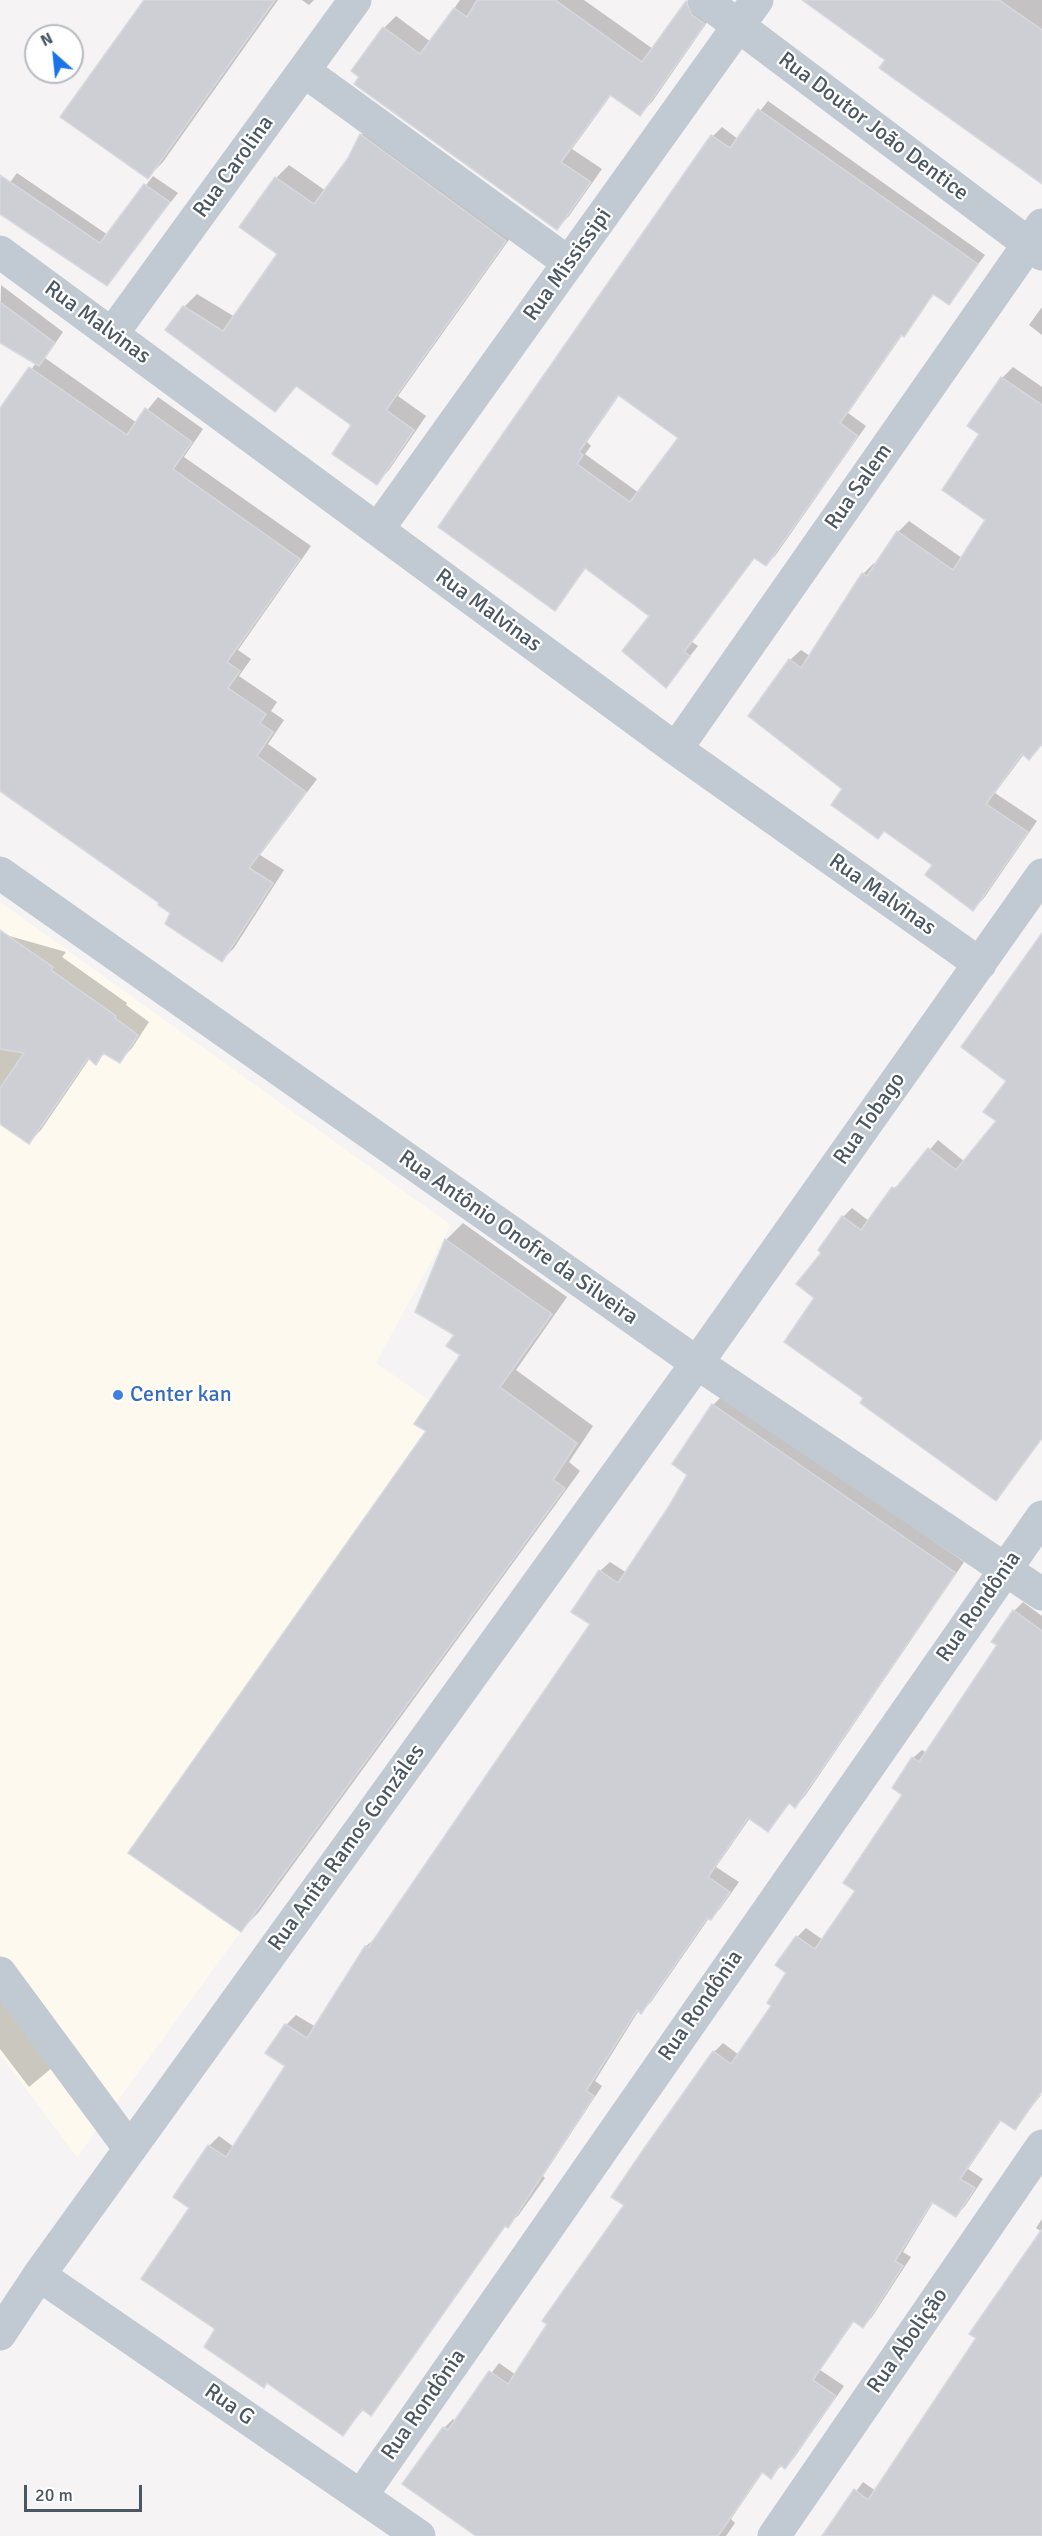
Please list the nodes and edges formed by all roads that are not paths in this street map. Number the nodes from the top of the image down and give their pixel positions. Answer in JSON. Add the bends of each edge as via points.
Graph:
{"nodes":[{"id":1,"x":355,"y":0,"type":"edge"},
{"id":2,"x":704,"y":0,"type":"edge"},
{"id":3,"x":748,"y":13,"type":"edge"},
{"id":4,"x":304,"y":71,"type":"junction"},
{"id":5,"x":1038,"y":241,"type":"edge"},
{"id":6,"x":0,"y":252,"type":"edge"},
{"id":7,"x":569,"y":263,"type":"junction"},
{"id":8,"x":112,"y":334,"type":"junction"},
{"id":9,"x":378,"y":529,"type":"junction"},
{"id":10,"x":676,"y":749,"type":"junction"},
{"id":11,"x":0,"y":873,"type":"edge"},
{"id":12,"x":1042,"y":874,"type":"edge"},
{"id":13,"x":980,"y":964,"type":"junction"},
{"id":14,"x":697,"y":1363,"type":"junction"},
{"id":15,"x":1042,"y":1517,"type":"edge"},
{"id":16,"x":1005,"y":1569,"type":"junction"},
{"id":17,"x":1042,"y":1594,"type":"edge"},
{"id":18,"x":0,"y":1973,"type":"edge"},
{"id":19,"x":1042,"y":2146,"type":"edge"},
{"id":20,"x":130,"y":2149,"type":"junction"},
{"id":21,"x":39,"y":2275,"type":"junction"},
{"id":22,"x":0,"y":2334,"type":"edge"},
{"id":23,"x":361,"y":2496,"type":"junction"},
{"id":24,"x":419,"y":2536,"type":"edge"},
{"id":25,"x":774,"y":2536,"type":"edge"}],
"edges":[{"from":1,"to":4,"type":"street","name":"Rua Carolina"},
{"from":2,"to":3,"type":"street","name":"Rua Doutor João Dentice"},
{"from":3,"to":5,"type":"street","name":"Rua Doutor João Dentice"},
{"from":3,"to":7,"type":"street","name":"Rua Mississipi"},
{"from":4,"to":7,"type":"street"},
{"from":4,"to":8,"type":"street","name":"Rua Carolina"},
{"from":5,"to":10,"type":"street","name":"Rua Salem"},
{"from":6,"to":8,"type":"street","name":"Rua Malvinas"},
{"from":7,"to":9,"type":"street","name":"Rua Mississipi"},
{"from":8,"to":9,"type":"street","name":"Rua Malvinas"},
{"from":9,"to":10,"type":"street","name":"Rua Malvinas"},
{"from":10,"to":13,"type":"street","name":"Rua Malvinas"},
{"from":11,"to":14,"type":"street","name":"Rua Antônio Onofre da Silveira"},
{"from":12,"to":13,"type":"street","name":"Rua Tobago"},
{"from":13,"to":14,"type":"street","name":"Rua Tobago"},
{"from":14,"to":16,"type":"street","name":"Rua Antônio Onofre da Silveira"},
{"from":14,"to":20,"type":"street","name":"Rua Anita Ramos Gonzáles"},
{"from":15,"to":16,"type":"street","name":"Rua Rondônia"},
{"from":16,"to":17,"type":"street","name":"Rua Antônio Onofre da Silveira"},
{"from":16,"to":23,"type":"street","name":"Rua Rondônia"},
{"from":18,"to":20,"type":"street"},
{"from":19,"to":25,"type":"street","name":"Rua Abolição"},
{"from":20,"to":21,"type":"street","name":"Rua Anita Ramos Gonzáles"},
{"from":21,"to":22,"type":"street","name":"Rua Anita Ramos Gonzáles"},
{"from":21,"to":23,"type":"street","name":"Rua G"},
{"from":23,"to":24,"type":"street","name":"Rua G"}]}
